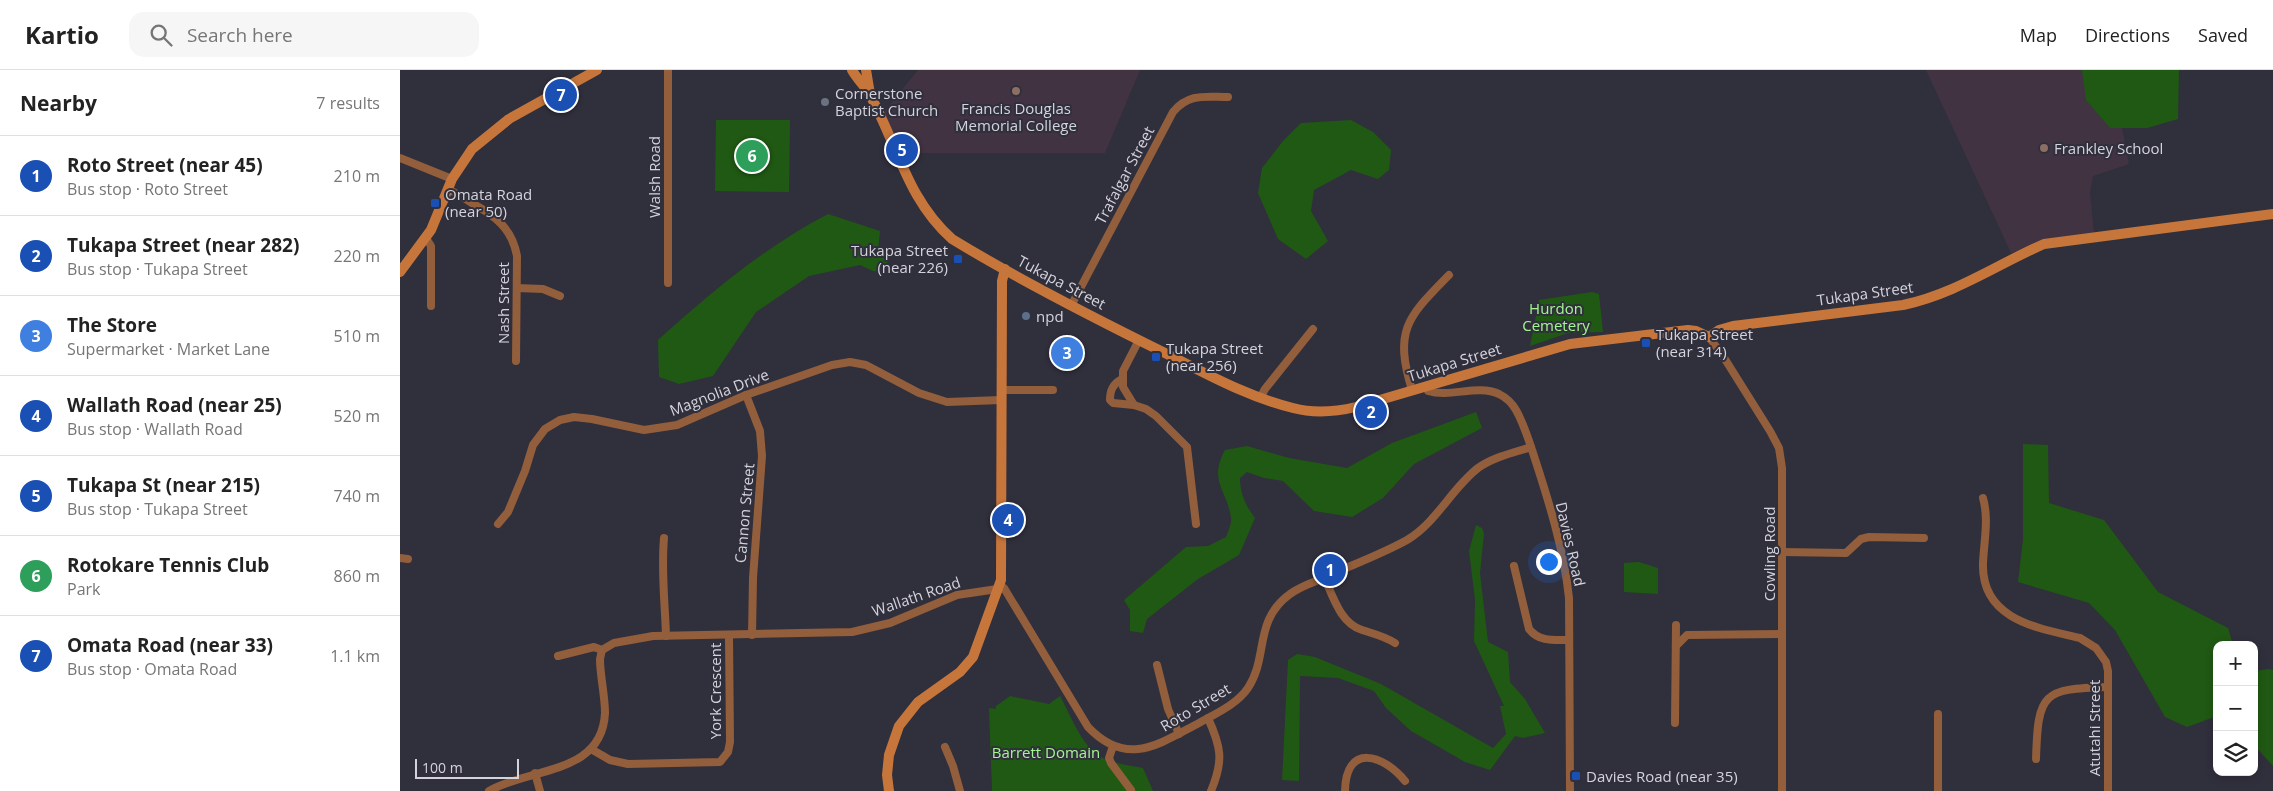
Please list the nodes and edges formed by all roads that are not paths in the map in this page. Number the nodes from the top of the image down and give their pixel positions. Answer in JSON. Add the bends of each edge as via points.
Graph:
{"nodes":[{"id":1,"x":597,"y":70,"type":"edge"},
{"id":2,"x":668,"y":70,"type":"edge"},
{"id":3,"x":852,"y":70,"type":"edge"},
{"id":4,"x":866,"y":70,"type":"edge"},
{"id":5,"x":870,"y":94,"type":"junction"},
{"id":6,"x":1228,"y":97,"type":"dead end"},
{"id":7,"x":400,"y":158,"type":"edge"},
{"id":8,"x":450,"y":184,"type":"junction"},
{"id":9,"x":2273,"y":214,"type":"edge"},
{"id":10,"x":426,"y":238,"type":"junction"},
{"id":11,"x":1005,"y":269,"type":"junction"},
{"id":12,"x":400,"y":272,"type":"edge"},
{"id":13,"x":1449,"y":275,"type":"dead end"},
{"id":14,"x":668,"y":283,"type":"dead end"},
{"id":15,"x":517,"y":288,"type":"junction"},
{"id":16,"x":560,"y":296,"type":"dead end"},
{"id":17,"x":1072,"y":304,"type":"junction"},
{"id":18,"x":431,"y":306,"type":"dead end"},
{"id":19,"x":1313,"y":328,"type":"dead end"},
{"id":20,"x":1709,"y":337,"type":"junction"},
{"id":21,"x":1139,"y":340,"type":"junction"},
{"id":22,"x":516,"y":361,"type":"dead end"},
{"id":23,"x":1122,"y":379,"type":"junction"},
{"id":24,"x":1426,"y":386,"type":"junction"},
{"id":25,"x":1053,"y":390,"type":"dead end"},
{"id":26,"x":1412,"y":390,"type":"junction"},
{"id":27,"x":746,"y":395,"type":"junction"},
{"id":28,"x":1001,"y":395,"type":"junction"},
{"id":29,"x":1260,"y":398,"type":"junction"},
{"id":30,"x":1134,"y":405,"type":"junction"},
{"id":31,"x":1530,"y":447,"type":"junction"},
{"id":32,"x":1983,"y":498,"type":"dead end"},
{"id":33,"x":498,"y":524,"type":"dead end"},
{"id":34,"x":1196,"y":524,"type":"dead end"},
{"id":35,"x":664,"y":538,"type":"dead end"},
{"id":36,"x":1924,"y":538,"type":"dead end"},
{"id":37,"x":1782,"y":552,"type":"junction"},
{"id":38,"x":1514,"y":566,"type":"dead end"},
{"id":39,"x":1324,"y":577,"type":"junction"},
{"id":40,"x":996,"y":589,"type":"junction"},
{"id":41,"x":1676,"y":625,"type":"dead end"},
{"id":42,"x":1782,"y":634,"type":"junction"},
{"id":43,"x":752,"y":635,"type":"junction"},
{"id":44,"x":666,"y":636,"type":"junction"},
{"id":45,"x":729,"y":636,"type":"junction"},
{"id":46,"x":1569,"y":640,"type":"junction"},
{"id":47,"x":1394,"y":643,"type":"dead end"},
{"id":48,"x":1676,"y":646,"type":"junction"},
{"id":49,"x":602,"y":650,"type":"junction"},
{"id":50,"x":558,"y":656,"type":"dead end"},
{"id":51,"x":1157,"y":665,"type":"dead end"},
{"id":52,"x":2108,"y":687,"type":"junction"},
{"id":53,"x":1938,"y":714,"type":"dead end"},
{"id":54,"x":1208,"y":718,"type":"junction"},
{"id":55,"x":1675,"y":723,"type":"dead end"},
{"id":56,"x":1179,"y":734,"type":"junction"},
{"id":57,"x":1113,"y":746,"type":"junction"},
{"id":58,"x":591,"y":748,"type":"junction"},
{"id":59,"x":945,"y":748,"type":"dead end"},
{"id":60,"x":2036,"y":758,"type":"dead end"},
{"id":61,"x":534,"y":773,"type":"junction"},
{"id":62,"x":1405,"y":781,"type":"dead end"},
{"id":63,"x":1131,"y":790,"type":"edge"},
{"id":64,"x":489,"y":791,"type":"edge"},
{"id":65,"x":540,"y":791,"type":"edge"},
{"id":66,"x":889,"y":791,"type":"edge"},
{"id":67,"x":960,"y":791,"type":"edge"},
{"id":68,"x":1211,"y":791,"type":"edge"},
{"id":69,"x":1345,"y":791,"type":"edge"},
{"id":70,"x":1570,"y":791,"type":"edge"},
{"id":71,"x":1782,"y":791,"type":"edge"},
{"id":72,"x":1938,"y":791,"type":"edge"},
{"id":73,"x":2108,"y":791,"type":"edge"}],
"edges":[{"from":1,"to":8,"type":"street","via":[[490,132],[464,157]]},
{"from":2,"to":14,"type":"street","name":"Walsh Road"},
{"from":3,"to":5,"type":"street","name":"Tukapa Street"},
{"from":4,"to":5,"type":"street","name":"Tukapa Street"},
{"from":5,"to":11,"type":"street","name":"Tukapa Street","via":[[902,168],[926,211],[952,239]]},
{"from":6,"to":17,"type":"street","name":"Trafalgar Street","via":[[1188,99],[1173,112]]},
{"from":7,"to":8,"type":"street","name":"Nash Street"},
{"from":8,"to":10,"type":"street"},
{"from":8,"to":15,"type":"street","name":"Nash Street","via":[[503,223],[516,247]]},
{"from":9,"to":20,"type":"street","name":"Tukapa Street","via":[[2044,244],[1928,300],[1733,326]]},
{"from":10,"to":12,"type":"street"},
{"from":10,"to":18,"type":"street","via":[[431,246]]},
{"from":11,"to":17,"type":"street","name":"Tukapa Street"},
{"from":11,"to":28,"type":"street","via":[[1002,281]]},
{"from":13,"to":26,"type":"street","via":[[1408,323],[1404,338]]},
{"from":15,"to":16,"type":"street","via":[[543,289]]},
{"from":15,"to":22,"type":"street","name":"Nash Street"},
{"from":17,"to":21,"type":"street","name":"Tukapa Street"},
{"from":19,"to":29,"type":"street"},
{"from":20,"to":24,"type":"street","name":"Tukapa Street","via":[[1688,330],[1570,344]]},
{"from":20,"to":37,"type":"street","name":"Cowling Road","via":[[1779,448]]},
{"from":21,"to":23,"type":"street","via":[[1123,370]]},
{"from":21,"to":29,"type":"street","name":"Tukapa Street"},
{"from":23,"to":30,"type":"street"},
{"from":23,"to":30,"type":"street","via":[[1111,390],[1110,400]]},
{"from":24,"to":26,"type":"street","name":"Tukapa Street"},
{"from":24,"to":31,"type":"street","name":"Davies Road","via":[[1428,391],[1439,393],[1481,391],[1506,398],[1517,412]]},
{"from":25,"to":28,"type":"street","name":"Magnolia Drive"},
{"from":26,"to":29,"type":"street","name":"Tukapa Street","via":[[1326,412],[1294,409]]},
{"from":27,"to":28,"type":"street","name":"Magnolia Drive","via":[[832,365],[850,362],[866,365],[919,393],[947,402]]},
{"from":27,"to":33,"type":"street","name":"Magnolia Drive","via":[[677,425],[644,430],[592,419],[574,417],[560,420],[545,429],[533,445],[508,512]]},
{"from":27,"to":43,"type":"street","name":"Cannon Street","via":[[760,431],[762,456],[752,578]]},
{"from":28,"to":40,"type":"street","via":[[1002,571]]},
{"from":30,"to":34,"type":"street","via":[[1156,416],[1187,448]]},
{"from":31,"to":39,"type":"street","name":"Roto Street","via":[[1478,469],[1435,517],[1406,541]]},
{"from":31,"to":46,"type":"street","name":"Davies Road","via":[[1543,483],[1567,578]]},
{"from":32,"to":52,"type":"street","name":"Atutahi Street","via":[[1987,512],[1983,566],[1995,600],[2021,623],[2080,638],[2096,648],[2106,662]]},
{"from":35,"to":44,"type":"street"},
{"from":36,"to":37,"type":"street","via":[[1869,537],[1861,539],[1846,554]]},
{"from":37,"to":42,"type":"street","name":"Cowling Road"},
{"from":38,"to":46,"type":"street","via":[[1534,636]]},
{"from":39,"to":47,"type":"street","via":[[1339,610],[1350,624]]},
{"from":39,"to":54,"type":"street","name":"Roto Street","via":[[1291,593],[1276,608],[1266,625],[1257,668],[1247,690]]},
{"from":40,"to":43,"type":"street","name":"Wallath Road","via":[[957,595],[890,623],[852,632]]},
{"from":40,"to":57,"type":"street","name":"Roto Street","via":[[1004,588],[1088,727]]},
{"from":40,"to":66,"type":"street","via":[[970,661],[918,702],[899,726],[889,755]]},
{"from":41,"to":48,"type":"street"},
{"from":42,"to":48,"type":"street","via":[[1687,635]]},
{"from":42,"to":71,"type":"street","name":"Cowling Road"},
{"from":43,"to":45,"type":"street","name":"Wallath Road"},
{"from":44,"to":45,"type":"street","name":"Wallath Road"},
{"from":44,"to":49,"type":"street","name":"Wallath Road","via":[[623,640]]},
{"from":45,"to":58,"type":"street","name":"York Crescent","via":[[730,742],[728,752],[720,762],[628,764],[610,760]]},
{"from":46,"to":70,"type":"street","name":"Davies Road"},
{"from":48,"to":55,"type":"street"},
{"from":49,"to":50,"type":"street","name":"Wallath Road","via":[[594,648]]},
{"from":49,"to":58,"type":"street","via":[[604,722]]},
{"from":51,"to":56,"type":"street","via":[[1168,709]]},
{"from":52,"to":60,"type":"street","via":[[2067,689],[2046,701],[2037,725]]},
{"from":52,"to":73,"type":"street","name":"Atutahi Street"},
{"from":53,"to":72,"type":"street"},
{"from":54,"to":56,"type":"street","name":"Roto Street"},
{"from":54,"to":68,"type":"street","via":[[1220,754],[1220,767]]},
{"from":56,"to":57,"type":"street","name":"Roto Street","via":[[1144,750]]},
{"from":57,"to":63,"type":"street","via":[[1109,758],[1111,763]]},
{"from":58,"to":61,"type":"street","via":[[565,766]]},
{"from":59,"to":67,"type":"street"},
{"from":61,"to":64,"type":"street"},
{"from":61,"to":65,"type":"street"},
{"from":62,"to":69,"type":"street","via":[[1381,759],[1366,758],[1354,762],[1350,768]]}]}
